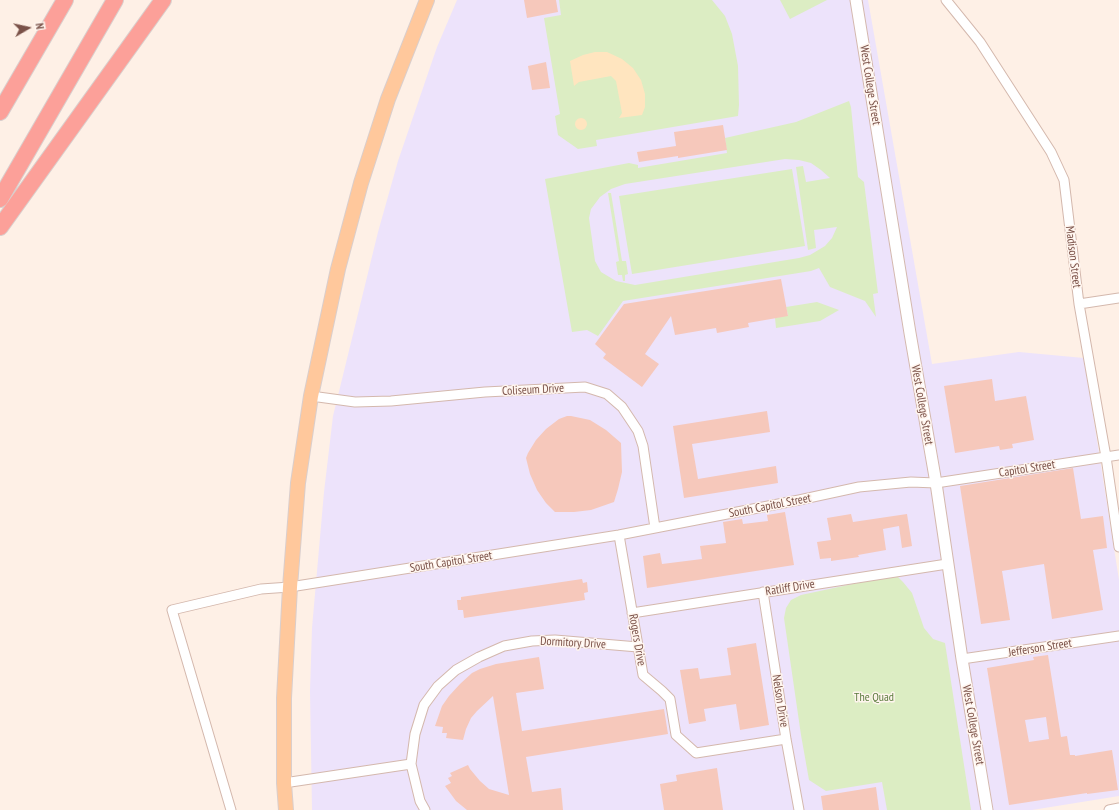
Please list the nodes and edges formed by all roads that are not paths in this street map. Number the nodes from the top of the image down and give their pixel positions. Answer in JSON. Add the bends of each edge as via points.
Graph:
{"nodes":[{"id":1,"x":65,"y":0,"type":"edge"},
{"id":2,"x":115,"y":0,"type":"edge"},
{"id":3,"x":163,"y":0,"type":"edge"},
{"id":4,"x":427,"y":0,"type":"edge"},
{"id":5,"x":856,"y":0,"type":"edge"},
{"id":6,"x":946,"y":0,"type":"edge"},
{"id":7,"x":0,"y":112,"type":"edge"},
{"id":8,"x":0,"y":199,"type":"edge"},
{"id":9,"x":0,"y":227,"type":"edge"},
{"id":10,"x":1119,"y":298,"type":"edge"},
{"id":11,"x":1079,"y":304,"type":"junction"},
{"id":12,"x":311,"y":396,"type":"junction"},
{"id":13,"x":1119,"y":455,"type":"edge"},
{"id":14,"x":1106,"y":457,"type":"junction"},
{"id":15,"x":936,"y":483,"type":"junction"},
{"id":16,"x":655,"y":528,"type":"junction"},
{"id":17,"x":619,"y":535,"type":"junction"},
{"id":18,"x":1119,"y":547,"type":"edge"},
{"id":19,"x":947,"y":564,"type":"junction"},
{"id":20,"x":290,"y":587,"type":"junction"},
{"id":21,"x":763,"y":592,"type":"junction"},
{"id":22,"x":632,"y":613,"type":"junction"},
{"id":23,"x":1119,"y":636,"type":"edge"},
{"id":24,"x":638,"y":647,"type":"junction"},
{"id":25,"x":962,"y":660,"type":"junction"},
{"id":26,"x":786,"y":739,"type":"junction"},
{"id":27,"x":411,"y":764,"type":"junction"},
{"id":28,"x":284,"y":783,"type":"junction"},
{"id":29,"x":1119,"y":808,"type":"edge"},
{"id":30,"x":231,"y":810,"type":"edge"},
{"id":31,"x":286,"y":810,"type":"edge"},
{"id":32,"x":425,"y":810,"type":"edge"},
{"id":33,"x":799,"y":810,"type":"edge"},
{"id":34,"x":987,"y":810,"type":"edge"},
{"id":35,"x":1109,"y":810,"type":"edge"}],
"edges":[{"from":1,"to":7,"type":"highway"},
{"from":2,"to":8,"type":"highway"},
{"from":3,"to":9,"type":"highway"},
{"from":4,"to":12,"type":"main road","via":[[388,99],[361,183],[338,269]]},
{"from":5,"to":15,"type":"street","name":"West College Street"},
{"from":6,"to":11,"type":"street","name":"Madison Street","via":[[980,42],[1051,152],[1064,180]]},
{"from":10,"to":11,"type":"street"},
{"from":11,"to":14,"type":"street","name":"Madison Street"},
{"from":12,"to":16,"type":"street","name":"Coliseum Drive","via":[[355,402],[390,401],[485,392],[585,387],[607,394],[622,407],[638,431],[643,446]]},
{"from":12,"to":20,"type":"main road","via":[[298,483]]},
{"from":13,"to":14,"type":"street","name":"Capitol Street"},
{"from":14,"to":15,"type":"street","name":"Capitol Street"},
{"from":14,"to":18,"type":"street","name":"Madison Street"},
{"from":15,"to":16,"type":"street","name":"South Capitol Street","via":[[911,482],[859,487]]},
{"from":15,"to":19,"type":"street","name":"West College Street"},
{"from":16,"to":17,"type":"street","name":"South Capitol Street"},
{"from":17,"to":20,"type":"street","name":"South Capitol Street"},
{"from":17,"to":22,"type":"street","name":"Rogers Drive"},
{"from":19,"to":21,"type":"street","name":"Ratliff Drive"},
{"from":19,"to":25,"type":"street","name":"West College Street"},
{"from":20,"to":28,"type":"main road","via":[[284,698]]},
{"from":20,"to":30,"type":"street","name":"South Capitol Street","via":[[261,590],[172,610]]},
{"from":21,"to":22,"type":"street","name":"Ratliff Drive"},
{"from":21,"to":26,"type":"street","name":"Nelson Drive"},
{"from":22,"to":24,"type":"street","name":"Rogers Drive"},
{"from":23,"to":25,"type":"street","name":"Jefferson Street"},
{"from":24,"to":26,"type":"street","name":"Rogers Drive","via":[[643,675],[670,699],[676,735],[696,753]]},
{"from":24,"to":27,"type":"street","name":"Dormitory Drive","via":[[555,640],[532,641],[504,646],[479,657],[456,670],[438,686],[424,705],[414,734]]},
{"from":25,"to":34,"type":"street","name":"West College Street"},
{"from":26,"to":33,"type":"street","name":"Nelson Drive"},
{"from":27,"to":28,"type":"street"},
{"from":27,"to":32,"type":"street","name":"Dormitory Drive","via":[[420,801]]},
{"from":28,"to":31,"type":"main road"},
{"from":29,"to":35,"type":"street"}]}
